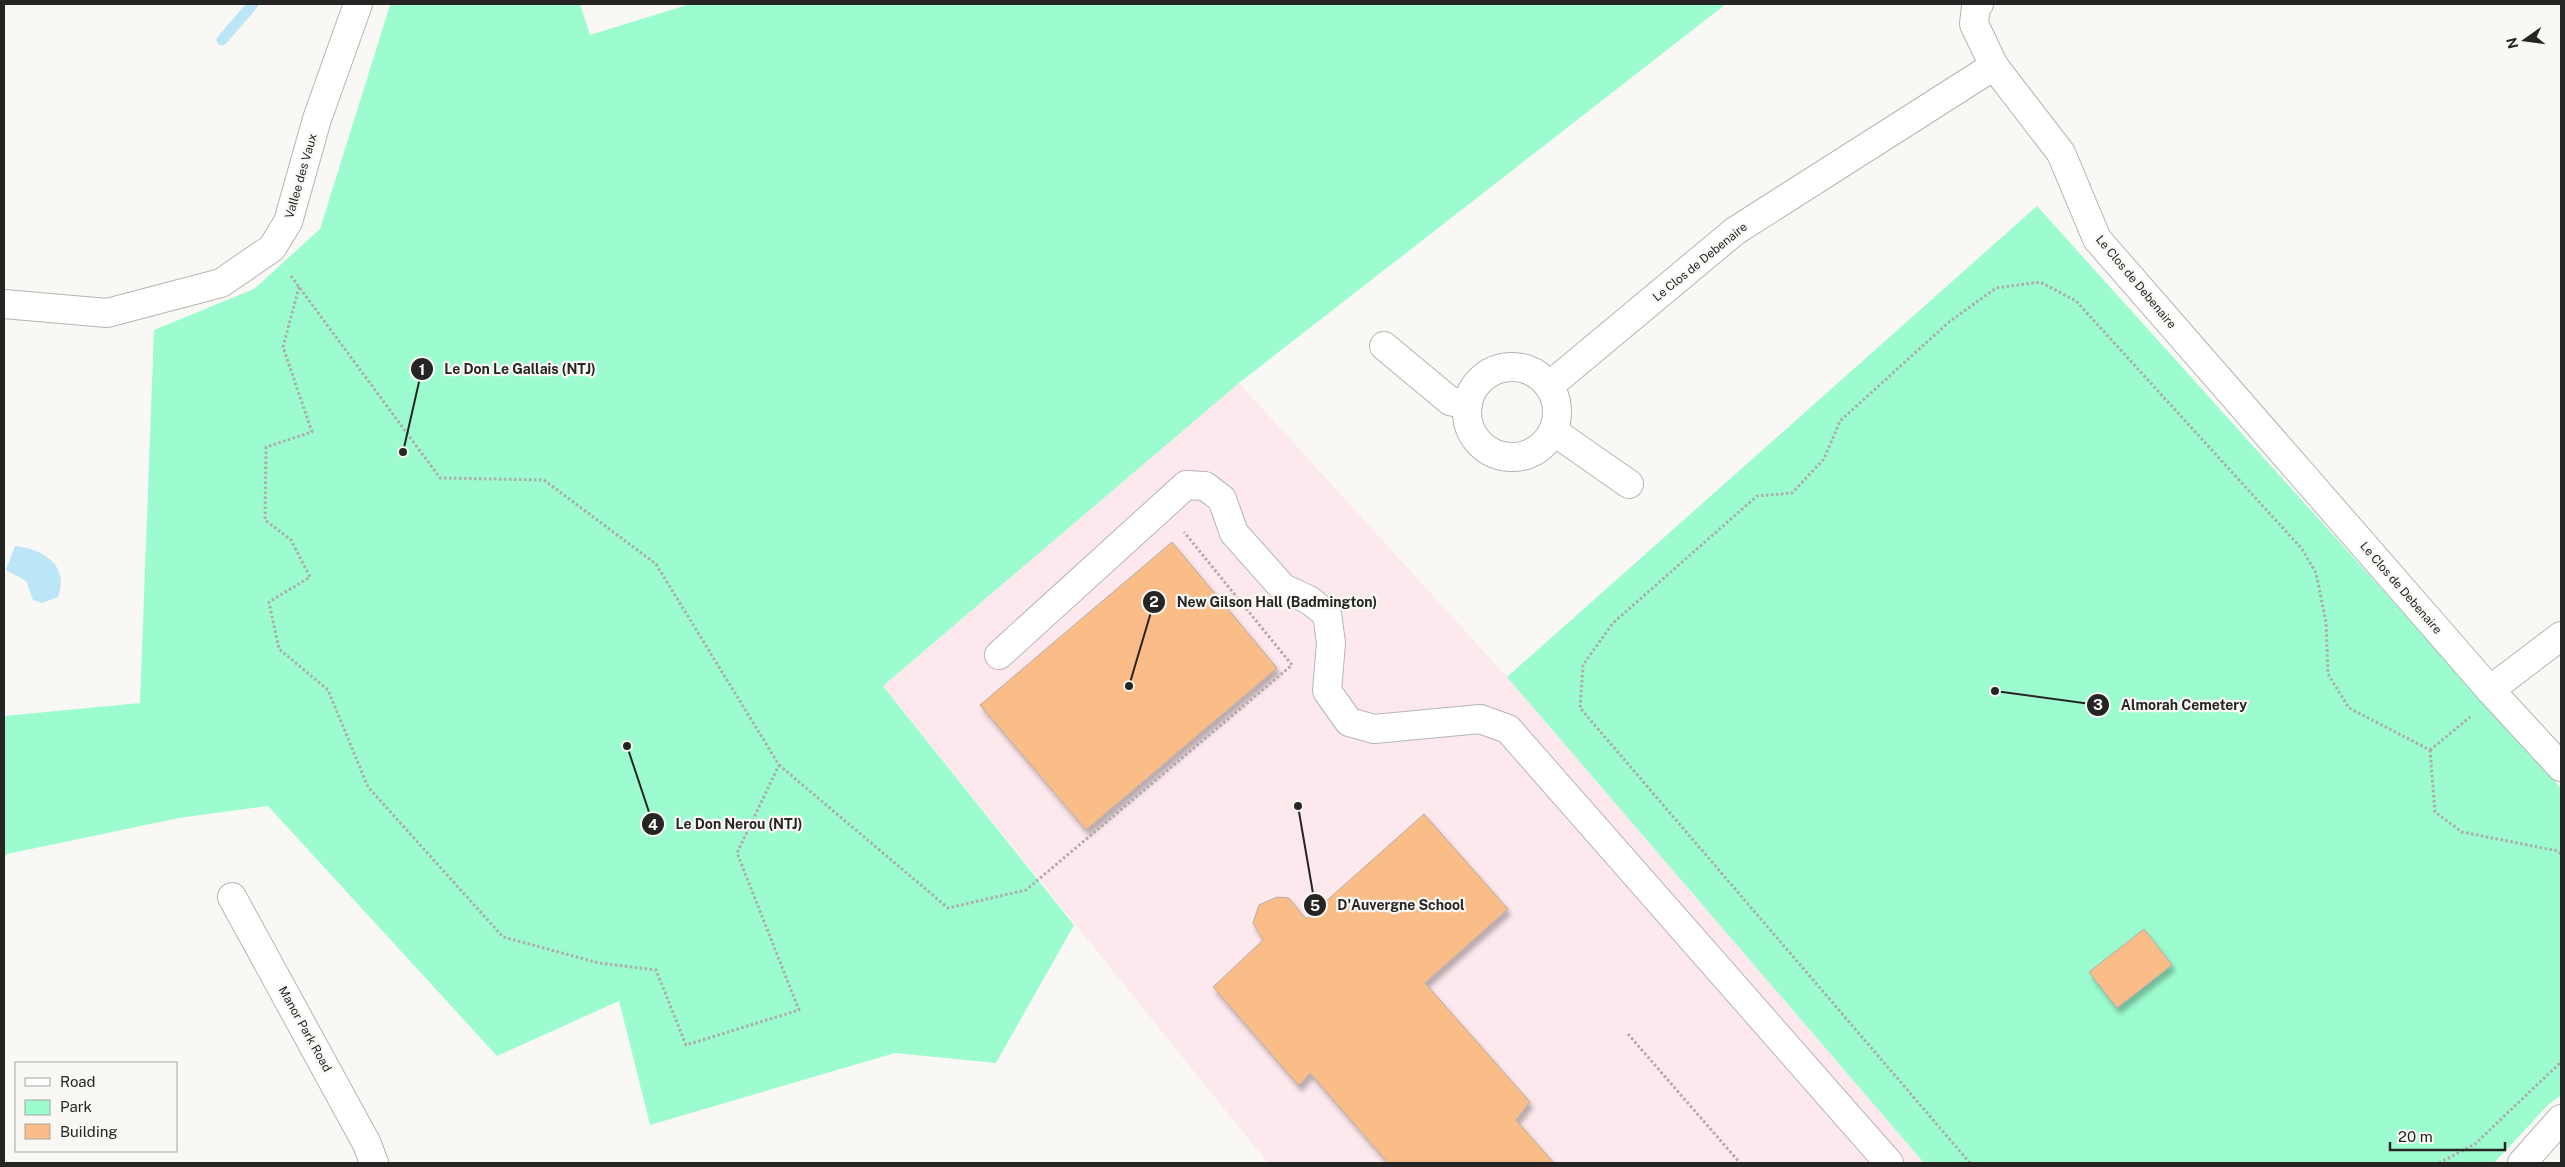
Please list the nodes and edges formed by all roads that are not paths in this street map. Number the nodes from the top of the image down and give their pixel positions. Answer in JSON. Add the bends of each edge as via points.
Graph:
{"nodes":[{"id":1,"x":358,"y":4,"type":"edge"},
{"id":2,"x":1979,"y":4,"type":"edge"},
{"id":3,"x":1994,"y":66,"type":"junction"},
{"id":4,"x":4,"y":304,"type":"edge"},
{"id":5,"x":1384,"y":346,"type":"dead end"},
{"id":6,"x":1549,"y":386,"type":"junction"},
{"id":7,"x":1468,"y":405,"type":"junction"},
{"id":8,"x":1553,"y":431,"type":"junction"},
{"id":9,"x":1629,"y":484,"type":"dead end"},
{"id":10,"x":2561,"y":636,"type":"edge"},
{"id":11,"x":999,"y":655,"type":"dead end"},
{"id":12,"x":2490,"y":690,"type":"junction"},
{"id":13,"x":2561,"y":768,"type":"edge"},
{"id":14,"x":232,"y":897,"type":"dead end"},
{"id":15,"x":2561,"y":1119,"type":"edge"},
{"id":16,"x":374,"y":1163,"type":"edge"},
{"id":17,"x":1889,"y":1163,"type":"edge"},
{"id":18,"x":2522,"y":1163,"type":"edge"}],
"edges":[{"from":1,"to":4,"type":"street","name":"Vallee des Vaux","via":[[317,119],[288,222],[272,248],[221,283],[107,313]]},
{"from":2,"to":3,"type":"street","via":[[1974,24]]},
{"from":3,"to":6,"type":"street","name":"Le Clos de Debenaire","via":[[1735,232]]},
{"from":3,"to":12,"type":"street","name":"Le Clos de Debenaire","via":[[2061,153],[2097,239]]},
{"from":5,"to":7,"type":"street","via":[[1450,401]]},
{"from":6,"to":7,"type":"street","via":[[1524,368],[1501,368],[1487,374],[1475,386]]},
{"from":6,"to":8,"type":"street","via":[[1557,414]]},
{"from":7,"to":8,"type":"street","via":[[1470,429],[1482,445],[1495,454],[1509,457],[1530,453],[1547,441]]},
{"from":8,"to":9,"type":"street"},
{"from":10,"to":12,"type":"street"},
{"from":11,"to":17,"type":"street","via":[[1186,485],[1205,486],[1222,499],[1234,533],[1282,588],[1309,600],[1327,614],[1331,643],[1327,691],[1349,722],[1374,729],[1480,719],[1508,729]]},
{"from":12,"to":13,"type":"street","name":"Le Clos de Debenaire"},
{"from":14,"to":16,"type":"street","name":"Manor Park Road","via":[[367,1144]]},
{"from":15,"to":18,"type":"street"}]}
